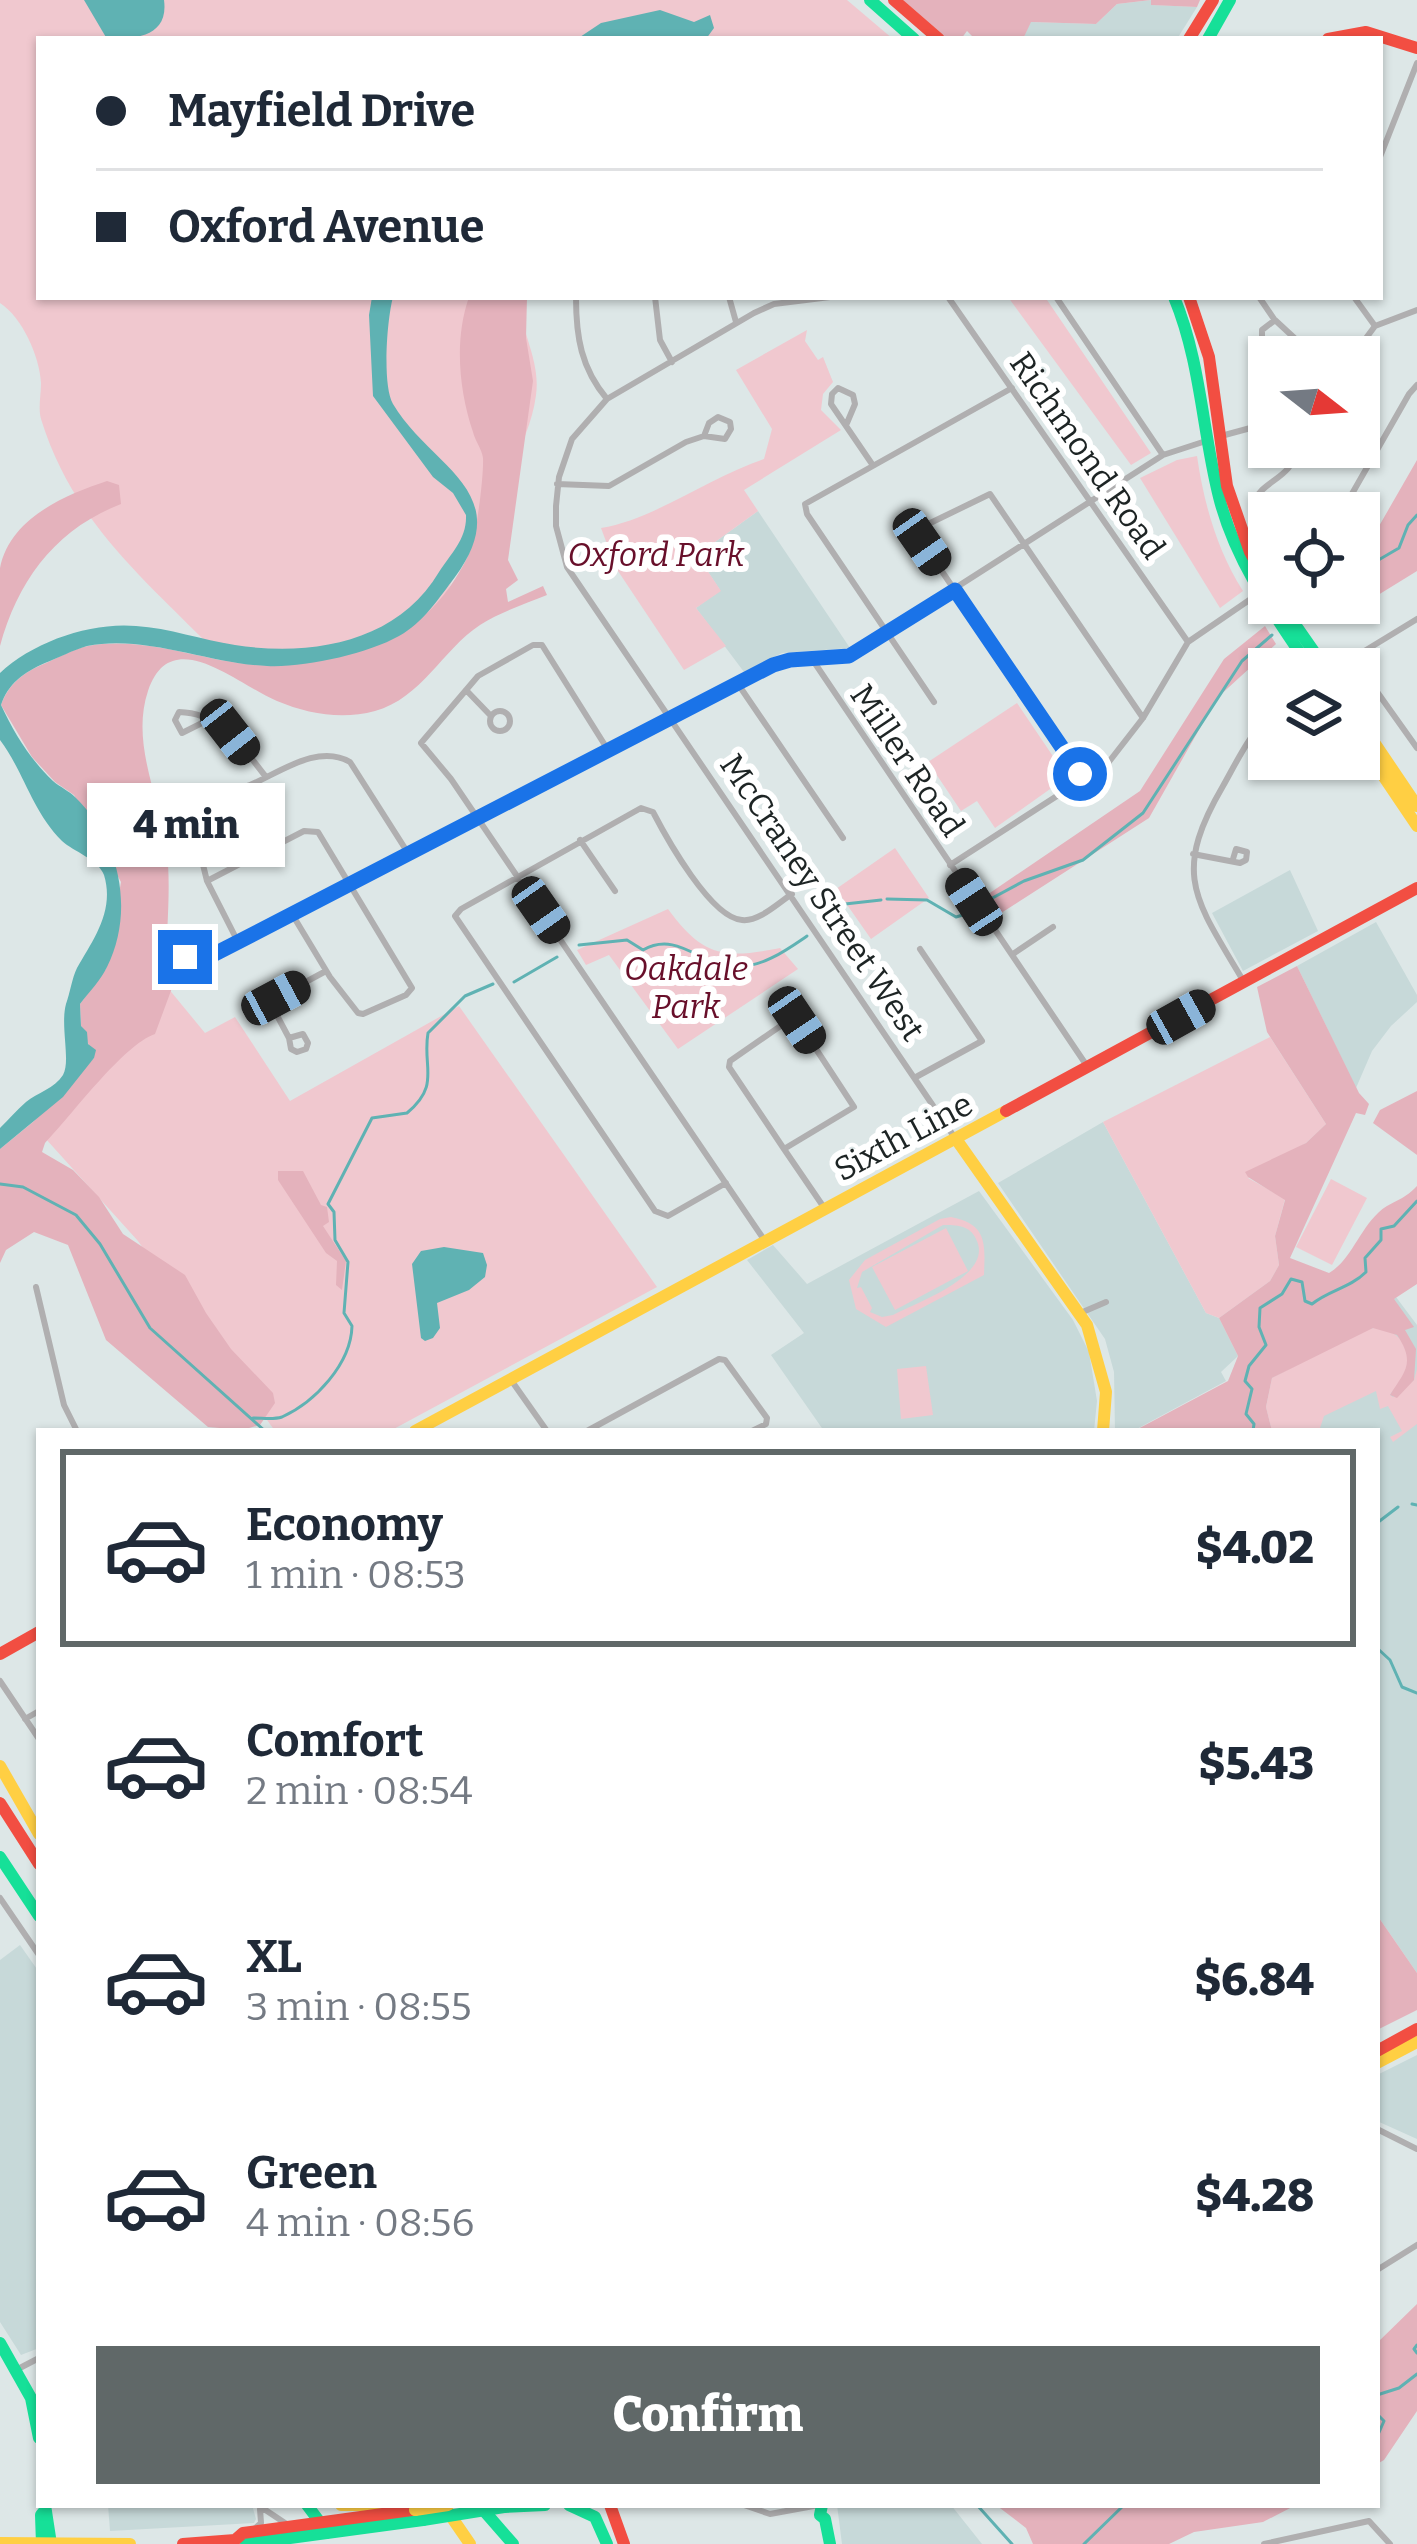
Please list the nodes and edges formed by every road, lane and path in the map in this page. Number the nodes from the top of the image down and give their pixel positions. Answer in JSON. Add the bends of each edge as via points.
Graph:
{"nodes":[{"id":1,"x":870,"y":0,"type":"edge"},
{"id":2,"x":894,"y":0,"type":"edge"},
{"id":3,"x":1213,"y":0,"type":"edge"},
{"id":4,"x":1230,"y":0,"type":"edge"},
{"id":5,"x":1212,"y":33,"type":"edge"},
{"id":6,"x":911,"y":36,"type":"edge"},
{"id":7,"x":936,"y":36,"type":"edge"},
{"id":8,"x":1344,"y":36,"type":"edge"},
{"id":9,"x":1379,"y":36,"type":"edge"},
{"id":10,"x":1383,"y":37,"type":"edge"},
{"id":11,"x":1417,"y":48,"type":"edge"},
{"id":12,"x":1417,"y":63,"type":"edge"},
{"id":13,"x":1383,"y":149,"type":"edge"},
{"id":14,"x":576,"y":300,"type":"edge"},
{"id":15,"x":655,"y":300,"type":"edge"},
{"id":16,"x":730,"y":300,"type":"edge"},
{"id":17,"x":798,"y":300,"type":"edge"},
{"id":18,"x":950,"y":300,"type":"edge"},
{"id":19,"x":1058,"y":300,"type":"edge"},
{"id":20,"x":1175,"y":300,"type":"edge"},
{"id":21,"x":1190,"y":300,"type":"edge"},
{"id":22,"x":1261,"y":300,"type":"edge"},
{"id":23,"x":1356,"y":300,"type":"edge"},
{"id":24,"x":1417,"y":310,"type":"edge"},
{"id":25,"x":1275,"y":320,"type":"junction"},
{"id":26,"x":736,"y":323,"type":"junction"},
{"id":27,"x":1375,"y":326,"type":"junction"},
{"id":28,"x":1262,"y":336,"type":"edge"},
{"id":29,"x":1289,"y":336,"type":"edge"},
{"id":30,"x":1368,"y":336,"type":"edge"},
{"id":31,"x":672,"y":362,"type":"junction"},
{"id":32,"x":1417,"y":385,"type":"edge"},
{"id":33,"x":1012,"y":388,"type":"junction"},
{"id":34,"x":608,"y":399,"type":"junction"},
{"id":35,"x":848,"y":423,"type":"junction"},
{"id":36,"x":1248,"y":429,"type":"edge"},
{"id":37,"x":704,"y":436,"type":"junction"},
{"id":38,"x":1215,"y":438,"type":"junction"},
{"id":39,"x":1163,"y":455,"type":"junction"},
{"id":40,"x":872,"y":464,"type":"junction"},
{"id":41,"x":1288,"y":468,"type":"edge"},
{"id":42,"x":557,"y":484,"type":"junction"},
{"id":43,"x":1260,"y":492,"type":"edge"},
{"id":44,"x":1353,"y":492,"type":"edge"},
{"id":45,"x":1091,"y":501,"type":"junction"},
{"id":46,"x":1025,"y":544,"type":"junction"},
{"id":47,"x":1248,"y":545,"type":"edge"},
{"id":48,"x":955,"y":590,"type":"junction"},
{"id":49,"x":1248,"y":601,"type":"edge"},
{"id":50,"x":1416,"y":621,"type":"edge"},
{"id":51,"x":887,"y":633,"type":"junction"},
{"id":52,"x":1188,"y":642,"type":"junction"},
{"id":53,"x":1369,"y":648,"type":"edge"},
{"id":54,"x":812,"y":659,"type":"junction"},
{"id":55,"x":738,"y":684,"type":"junction"},
{"id":56,"x":466,"y":690,"type":"junction"},
{"id":57,"x":1380,"y":697,"type":"edge"},
{"id":58,"x":934,"y":702,"type":"dead end"},
{"id":59,"x":491,"y":716,"type":"dead end"},
{"id":60,"x":671,"y":717,"type":"junction"},
{"id":61,"x":1143,"y":718,"type":"junction"},
{"id":62,"x":208,"y":720,"type":"junction"},
{"id":63,"x":1248,"y":741,"type":"edge"},
{"id":64,"x":1417,"y":748,"type":"edge"},
{"id":65,"x":608,"y":750,"type":"junction"},
{"id":66,"x":1380,"y":751,"type":"edge"},
{"id":67,"x":1380,"y":771,"type":"edge"},
{"id":68,"x":266,"y":777,"type":"junction"},
{"id":69,"x":1083,"y":779,"type":"junction"},
{"id":70,"x":1417,"y":806,"type":"edge"},
{"id":71,"x":477,"y":818,"type":"junction"},
{"id":72,"x":1417,"y":826,"type":"edge"},
{"id":73,"x":843,"y":838,"type":"dead end"},
{"id":74,"x":580,"y":840,"type":"junction"},
{"id":75,"x":409,"y":854,"type":"junction"},
{"id":76,"x":1193,"y":854,"type":"junction"},
{"id":77,"x":1233,"y":860,"type":"dead end"},
{"id":78,"x":950,"y":865,"type":"junction"},
{"id":79,"x":518,"y":878,"type":"junction"},
{"id":80,"x":207,"y":881,"type":"junction"},
{"id":81,"x":349,"y":885,"type":"junction"},
{"id":82,"x":1417,"y":888,"type":"edge"},
{"id":83,"x":615,"y":891,"type":"dead end"},
{"id":84,"x":792,"y":894,"type":"junction"},
{"id":85,"x":292,"y":914,"type":"junction"},
{"id":86,"x":1053,"y":927,"type":"dead end"},
{"id":87,"x":238,"y":942,"type":"junction"},
{"id":88,"x":920,"y":949,"type":"dead end"},
{"id":89,"x":1013,"y":954,"type":"junction"},
{"id":90,"x":212,"y":955,"type":"dead end"},
{"id":91,"x":326,"y":971,"type":"junction"},
{"id":92,"x":1244,"y":982,"type":"junction"},
{"id":93,"x":290,"y":1038,"type":"dead end"},
{"id":94,"x":1087,"y":1066,"type":"junction"},
{"id":95,"x":916,"y":1078,"type":"junction"},
{"id":96,"x":956,"y":1139,"type":"junction"},
{"id":97,"x":784,"y":1149,"type":"junction"},
{"id":98,"x":726,"y":1183,"type":"junction"},
{"id":99,"x":825,"y":1209,"type":"junction"},
{"id":100,"x":765,"y":1241,"type":"junction"},
{"id":101,"x":36,"y":1287,"type":"dead end"},
{"id":102,"x":1106,"y":1302,"type":"dead end"},
{"id":103,"x":1078,"y":1313,"type":"junction"},
{"id":104,"x":511,"y":1379,"type":"junction"},
{"id":105,"x":76,"y":1428,"type":"edge"},
{"id":106,"x":421,"y":1428,"type":"edge"},
{"id":107,"x":545,"y":1428,"type":"edge"},
{"id":108,"x":592,"y":1428,"type":"edge"},
{"id":109,"x":758,"y":1428,"type":"edge"},
{"id":110,"x":1103,"y":1428,"type":"edge"},
{"id":111,"x":36,"y":1634,"type":"edge"},
{"id":112,"x":0,"y":1654,"type":"edge"},
{"id":113,"x":0,"y":1681,"type":"edge"},
{"id":114,"x":36,"y":1713,"type":"edge"},
{"id":115,"x":25,"y":1719,"type":"junction"},
{"id":116,"x":36,"y":1735,"type":"edge"},
{"id":117,"x":0,"y":1766,"type":"edge"},
{"id":118,"x":0,"y":1803,"type":"edge"},
{"id":119,"x":36,"y":1829,"type":"edge"},
{"id":120,"x":0,"y":1857,"type":"edge"},
{"id":121,"x":36,"y":1859,"type":"edge"},
{"id":122,"x":0,"y":1898,"type":"edge"},
{"id":123,"x":36,"y":1911,"type":"edge"},
{"id":124,"x":36,"y":1951,"type":"edge"},
{"id":125,"x":1417,"y":2029,"type":"edge"},
{"id":126,"x":1417,"y":2042,"type":"edge"},
{"id":127,"x":1380,"y":2048,"type":"edge"},
{"id":128,"x":1380,"y":2061,"type":"edge"},
{"id":129,"x":1380,"y":2130,"type":"edge"},
{"id":130,"x":1417,"y":2149,"type":"edge"},
{"id":131,"x":1417,"y":2245,"type":"edge"},
{"id":132,"x":1380,"y":2266,"type":"edge"},
{"id":133,"x":0,"y":2344,"type":"edge"},
{"id":134,"x":36,"y":2360,"type":"edge"},
{"id":135,"x":16,"y":2370,"type":"junction"},
{"id":136,"x":36,"y":2423,"type":"edge"},
{"id":137,"x":45,"y":2508,"type":"edge"},
{"id":138,"x":259,"y":2508,"type":"edge"},
{"id":139,"x":261,"y":2508,"type":"edge"},
{"id":140,"x":309,"y":2508,"type":"edge"},
{"id":141,"x":448,"y":2508,"type":"edge"},
{"id":142,"x":476,"y":2508,"type":"edge"},
{"id":143,"x":479,"y":2508,"type":"edge"},
{"id":144,"x":480,"y":2508,"type":"edge"},
{"id":145,"x":576,"y":2508,"type":"edge"},
{"id":146,"x":610,"y":2508,"type":"edge"},
{"id":147,"x":753,"y":2508,"type":"edge"},
{"id":148,"x":792,"y":2508,"type":"edge"},
{"id":149,"x":824,"y":2509,"type":"edge"},
{"id":150,"x":413,"y":2512,"type":"edge"},
{"id":151,"x":291,"y":2527,"type":"junction"},
{"id":152,"x":323,"y":2528,"type":"junction"},
{"id":153,"x":243,"y":2540,"type":"edge"},
{"id":154,"x":1286,"y":2542,"type":"edge"},
{"id":155,"x":0,"y":2543,"type":"edge"},
{"id":156,"x":42,"y":2543,"type":"edge"},
{"id":157,"x":51,"y":2543,"type":"edge"},
{"id":158,"x":212,"y":2543,"type":"edge"},
{"id":159,"x":130,"y":2544,"type":"edge"},
{"id":160,"x":183,"y":2544,"type":"edge"},
{"id":161,"x":470,"y":2544,"type":"edge"},
{"id":162,"x":502,"y":2544,"type":"edge"},
{"id":163,"x":513,"y":2544,"type":"edge"},
{"id":164,"x":607,"y":2544,"type":"edge"},
{"id":165,"x":624,"y":2544,"type":"edge"},
{"id":166,"x":830,"y":2544,"type":"edge"},
{"id":167,"x":1264,"y":2544,"type":"edge"},
{"id":168,"x":1390,"y":2544,"type":"edge"}],
"edges":[{"from":1,"to":6,"type":"main road"},
{"from":2,"to":7,"type":"main road"},
{"from":3,"to":5,"type":"main road"},
{"from":4,"to":5,"type":"main road"},
{"from":8,"to":9,"type":"main road"},
{"from":10,"to":11,"type":"main road"},
{"from":12,"to":13,"type":"street"},
{"from":14,"to":34,"type":"street","via":[[576,340]]},
{"from":15,"to":31,"type":"street"},
{"from":16,"to":26,"type":"street"},
{"from":17,"to":26,"type":"street","name":"McCraney Street West"},
{"from":18,"to":33,"type":"street","name":"Richmond Road"},
{"from":19,"to":39,"type":"street"},
{"from":20,"to":38,"type":"main road"},
{"from":21,"to":38,"type":"main road","via":[[1209,358]]},
{"from":22,"to":25,"type":"street"},
{"from":23,"to":27,"type":"street"},
{"from":24,"to":27,"type":"street"},
{"from":25,"to":28,"type":"street"},
{"from":25,"to":29,"type":"street"},
{"from":26,"to":31,"type":"street","name":"McCraney Street West"},
{"from":27,"to":30,"type":"street"},
{"from":31,"to":34,"type":"street","name":"McCraney Street West"},
{"from":32,"to":44,"type":"street"},
{"from":33,"to":40,"type":"street"},
{"from":33,"to":45,"type":"street","name":"Richmond Road"},
{"from":34,"to":42,"type":"street","name":"McCraney Street West","via":[[572,439]]},
{"from":35,"to":35,"type":"street","via":[[853,395],[838,388],[831,404]]},
{"from":35,"to":40,"type":"street"},
{"from":36,"to":38,"type":"street"},
{"from":37,"to":37,"type":"street","via":[[725,440],[730,422],[718,417]]},
{"from":37,"to":42,"type":"street","via":[[609,486]]},
{"from":38,"to":39,"type":"street"},
{"from":38,"to":47,"type":"main road"},
{"from":39,"to":45,"type":"street"},
{"from":40,"to":51,"type":"street","via":[[805,509]]},
{"from":41,"to":43,"type":"street"},
{"from":42,"to":60,"type":"street","name":"McCraney Street West","via":[[556,526],[567,567]]},
{"from":45,"to":46,"type":"street"},
{"from":45,"to":52,"type":"street","name":"Richmond Road"},
{"from":46,"to":48,"type":"street"},
{"from":46,"to":48,"type":"street","via":[[990,494],[922,527],[922,542]]},
{"from":46,"to":61,"type":"street"},
{"from":48,"to":51,"type":"street"},
{"from":48,"to":69,"type":"street"},
{"from":49,"to":52,"type":"street"},
{"from":50,"to":53,"type":"street"},
{"from":51,"to":54,"type":"street","via":[[849,656]]},
{"from":51,"to":58,"type":"street"},
{"from":52,"to":61,"type":"street"},
{"from":54,"to":55,"type":"street","via":[[773,665]]},
{"from":54,"to":78,"type":"street","name":"Miller Road"},
{"from":55,"to":60,"type":"street"},
{"from":55,"to":73,"type":"street"},
{"from":56,"to":59,"type":"street"},
{"from":56,"to":65,"type":"street","via":[[542,645]]},
{"from":56,"to":71,"type":"street","via":[[421,743]]},
{"from":57,"to":64,"type":"street"},
{"from":60,"to":65,"type":"street"},
{"from":60,"to":84,"type":"street","name":"McCraney Street West"},
{"from":61,"to":69,"type":"street","via":[[1118,754]]},
{"from":62,"to":62,"type":"street","via":[[179,712],[175,720],[182,733]]},
{"from":62,"to":68,"type":"street","via":[[230,732]]},
{"from":63,"to":76,"type":"street","via":[[1202,821]]},
{"from":65,"to":71,"type":"street"},
{"from":66,"to":70,"type":"main road"},
{"from":67,"to":72,"type":"main road"},
{"from":68,"to":75,"type":"street","via":[[340,756]]},
{"from":68,"to":80,"type":"street","via":[[191,802]]},
{"from":69,"to":78,"type":"street"},
{"from":71,"to":75,"type":"street"},
{"from":71,"to":79,"type":"street"},
{"from":74,"to":79,"type":"street"},
{"from":74,"to":83,"type":"street"},
{"from":74,"to":84,"type":"street","via":[[648,809],[726,915],[754,919]]},
{"from":75,"to":81,"type":"street"},
{"from":76,"to":77,"type":"street"},
{"from":76,"to":92,"type":"street","via":[[1200,903]]},
{"from":78,"to":89,"type":"street","name":"Miller Road"},
{"from":79,"to":98,"type":"street"},
{"from":79,"to":98,"type":"street","via":[[455,916],[502,987],[655,1210],[668,1216]]},
{"from":80,"to":81,"type":"street","via":[[313,829]]},
{"from":80,"to":87,"type":"street"},
{"from":81,"to":85,"type":"street"},
{"from":81,"to":91,"type":"street","via":[[412,988],[363,1014]]},
{"from":82,"to":92,"type":"main road","name":"Sixth Line"},
{"from":84,"to":95,"type":"street","name":"McCraney Street West"},
{"from":85,"to":87,"type":"street"},
{"from":85,"to":91,"type":"street"},
{"from":86,"to":89,"type":"street"},
{"from":87,"to":90,"type":"street"},
{"from":88,"to":95,"type":"street","via":[[982,1041]]},
{"from":89,"to":94,"type":"street","name":"Miller Road"},
{"from":91,"to":93,"type":"street","via":[[276,998],[274,1015]]},
{"from":92,"to":94,"type":"main road","name":"Sixth Line"},
{"from":94,"to":96,"type":"main road","name":"Sixth Line"},
{"from":95,"to":96,"type":"street","name":"McCraney Street West"},
{"from":96,"to":99,"type":"main road","name":"Sixth Line"},
{"from":96,"to":103,"type":"main road"},
{"from":97,"to":97,"type":"street","via":[[729,1067],[792,1018],[854,1107]]},
{"from":97,"to":99,"type":"street"},
{"from":98,"to":100,"type":"street"},
{"from":99,"to":100,"type":"main road","name":"Sixth Line"},
{"from":100,"to":104,"type":"main road","name":"Sixth Line"},
{"from":101,"to":105,"type":"street"},
{"from":102,"to":103,"type":"street"},
{"from":103,"to":110,"type":"main road","via":[[1102,1371]]},
{"from":104,"to":106,"type":"main road","name":"Sixth Line"},
{"from":104,"to":107,"type":"street"},
{"from":108,"to":109,"type":"street","via":[[719,1359],[767,1418]]},
{"from":111,"to":112,"type":"main road"},
{"from":113,"to":115,"type":"street"},
{"from":114,"to":115,"type":"street"},
{"from":115,"to":116,"type":"street"},
{"from":117,"to":119,"type":"main road"},
{"from":118,"to":121,"type":"main road"},
{"from":120,"to":123,"type":"main road"},
{"from":122,"to":124,"type":"street"},
{"from":125,"to":127,"type":"main road"},
{"from":126,"to":128,"type":"main road"},
{"from":129,"to":130,"type":"street"},
{"from":131,"to":132,"type":"street"},
{"from":133,"to":135,"type":"main road"},
{"from":134,"to":135,"type":"street"},
{"from":135,"to":136,"type":"main road"},
{"from":137,"to":156,"type":"main road"},
{"from":137,"to":157,"type":"main road"},
{"from":138,"to":153,"type":"street","via":[[260,2524]]},
{"from":139,"to":151,"type":"street"},
{"from":140,"to":152,"type":"main road"},
{"from":141,"to":161,"type":"main road"},
{"from":142,"to":150,"type":"main road","bridge":true},
{"from":143,"to":162,"type":"main road"},
{"from":144,"to":163,"type":"main road"},
{"from":145,"to":164,"type":"main road","via":[[595,2517]]},
{"from":146,"to":165,"type":"main road"},
{"from":147,"to":148,"type":"street","via":[[770,2514]]},
{"from":149,"to":166,"type":"main road"},
{"from":150,"to":152,"type":"main road"},
{"from":151,"to":152,"type":"main road"},
{"from":151,"to":153,"type":"main road"},
{"from":152,"to":153,"type":"main road"},
{"from":153,"to":158,"type":"main road"},
{"from":154,"to":167,"type":"street"},
{"from":154,"to":168,"type":"street","via":[[1369,2521]]},
{"from":155,"to":156,"type":"main road"},
{"from":156,"to":157,"type":"main road"},
{"from":157,"to":159,"type":"main road"},
{"from":158,"to":160,"type":"main road"}]}
